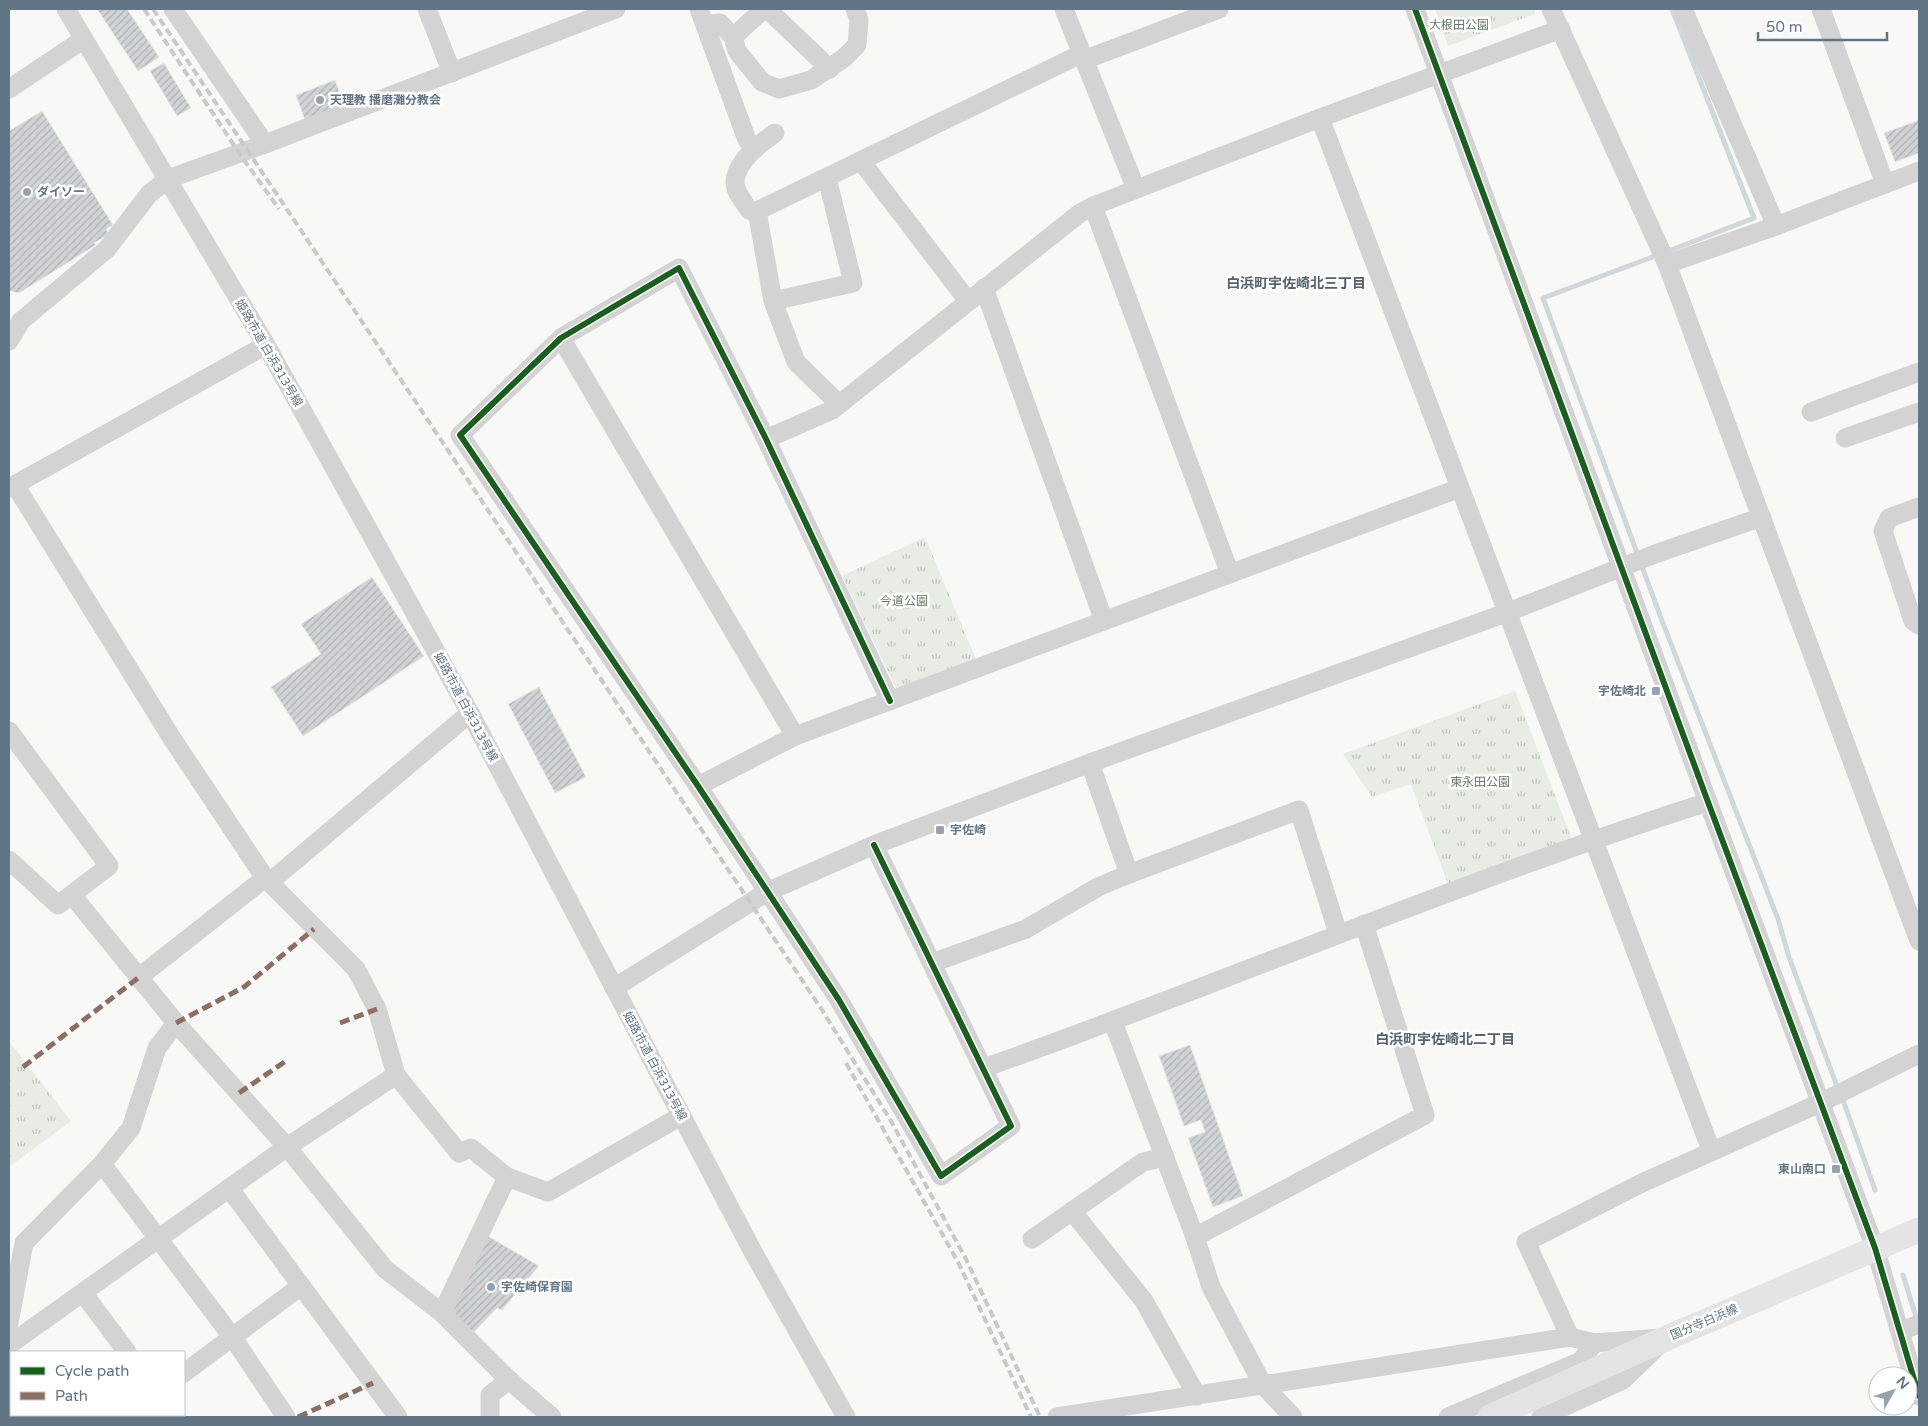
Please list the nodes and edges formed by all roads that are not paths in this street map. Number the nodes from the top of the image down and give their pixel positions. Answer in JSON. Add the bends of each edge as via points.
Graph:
{"nodes":[{"id":1,"x":66,"y":9,"type":"edge"},
{"id":2,"x":173,"y":9,"type":"edge"},
{"id":3,"x":427,"y":9,"type":"edge"},
{"id":4,"x":616,"y":9,"type":"edge"},
{"id":5,"x":766,"y":9,"type":"edge"},
{"id":6,"x":855,"y":9,"type":"edge"},
{"id":7,"x":1064,"y":9,"type":"edge"},
{"id":8,"x":1219,"y":9,"type":"edge"},
{"id":9,"x":1415,"y":9,"type":"edge"},
{"id":10,"x":1552,"y":9,"type":"edge"},
{"id":11,"x":1683,"y":9,"type":"edge"},
{"id":12,"x":1822,"y":9,"type":"edge"},
{"id":13,"x":702,"y":16,"type":"edge"},
{"id":14,"x":1561,"y":30,"type":"junction"},
{"id":15,"x":733,"y":37,"type":"junction"},
{"id":16,"x":84,"y":39,"type":"junction"},
{"id":17,"x":1082,"y":57,"type":"junction"},
{"id":18,"x":830,"y":69,"type":"junction"},
{"id":19,"x":452,"y":73,"type":"junction"},
{"id":20,"x":1440,"y":74,"type":"junction"},
{"id":21,"x":9,"y":89,"type":"edge"},
{"id":22,"x":1320,"y":118,"type":"junction"},
{"id":23,"x":775,"y":134,"type":"dead end"},
{"id":24,"x":265,"y":144,"type":"junction"},
{"id":25,"x":755,"y":149,"type":"junction"},
{"id":26,"x":861,"y":161,"type":"junction"},
{"id":27,"x":1919,"y":171,"type":"edge"},
{"id":28,"x":827,"y":178,"type":"junction"},
{"id":29,"x":168,"y":179,"type":"junction"},
{"id":30,"x":1885,"y":184,"type":"junction"},
{"id":31,"x":1136,"y":189,"type":"junction"},
{"id":32,"x":1093,"y":206,"type":"junction"},
{"id":33,"x":757,"y":212,"type":"junction"},
{"id":34,"x":1776,"y":226,"type":"junction"},
{"id":35,"x":1667,"y":264,"type":"junction"},
{"id":36,"x":984,"y":288,"type":"junction"},
{"id":37,"x":773,"y":301,"type":"junction"},
{"id":38,"x":968,"y":301,"type":"junction"},
{"id":39,"x":561,"y":338,"type":"junction"},
{"id":40,"x":9,"y":341,"type":"edge"},
{"id":41,"x":266,"y":345,"type":"junction"},
{"id":42,"x":1919,"y":372,"type":"edge"},
{"id":43,"x":839,"y":404,"type":"junction"},
{"id":44,"x":1811,"y":412,"type":"dead end"},
{"id":45,"x":1919,"y":412,"type":"edge"},
{"id":46,"x":1846,"y":438,"type":"dead end"},
{"id":47,"x":766,"y":439,"type":"junction"},
{"id":48,"x":12,"y":487,"type":"edge"},
{"id":49,"x":1460,"y":488,"type":"junction"},
{"id":50,"x":1919,"y":507,"type":"edge"},
{"id":51,"x":1762,"y":517,"type":"junction"},
{"id":52,"x":1622,"y":568,"type":"junction"},
{"id":53,"x":1230,"y":574,"type":"junction"},
{"id":54,"x":1506,"y":613,"type":"junction"},
{"id":55,"x":1104,"y":621,"type":"junction"},
{"id":56,"x":1919,"y":625,"type":"edge"},
{"id":57,"x":890,"y":701,"type":"junction"},
{"id":58,"x":470,"y":713,"type":"junction"},
{"id":59,"x":9,"y":731,"type":"edge"},
{"id":60,"x":796,"y":736,"type":"junction"},
{"id":61,"x":1090,"y":763,"type":"junction"},
{"id":62,"x":698,"y":786,"type":"junction"},
{"id":63,"x":1708,"y":802,"type":"junction"},
{"id":64,"x":1593,"y":839,"type":"junction"},
{"id":65,"x":874,"y":845,"type":"junction"},
{"id":66,"x":9,"y":860,"type":"edge"},
{"id":67,"x":1129,"y":874,"type":"junction"},
{"id":68,"x":268,"y":880,"type":"junction"},
{"id":69,"x":767,"y":892,"type":"junction"},
{"id":70,"x":72,"y":895,"type":"junction"},
{"id":71,"x":1364,"y":924,"type":"junction"},
{"id":72,"x":1338,"y":933,"type":"junction"},
{"id":73,"x":1919,"y":941,"type":"edge"},
{"id":74,"x":932,"y":963,"type":"junction"},
{"id":75,"x":138,"y":978,"type":"junction"},
{"id":76,"x":614,"y":988,"type":"junction"},
{"id":77,"x":1113,"y":1022,"type":"junction"},
{"id":78,"x":176,"y":1023,"type":"junction"},
{"id":79,"x":1919,"y":1054,"type":"edge"},
{"id":80,"x":984,"y":1068,"type":"junction"},
{"id":81,"x":396,"y":1075,"type":"junction"},
{"id":82,"x":1822,"y":1102,"type":"junction"},
{"id":83,"x":681,"y":1116,"type":"junction"},
{"id":84,"x":287,"y":1147,"type":"junction"},
{"id":85,"x":1711,"y":1150,"type":"junction"},
{"id":86,"x":1165,"y":1157,"type":"junction"},
{"id":87,"x":102,"y":1164,"type":"junction"},
{"id":88,"x":507,"y":1177,"type":"junction"},
{"id":89,"x":229,"y":1188,"type":"junction"},
{"id":90,"x":1072,"y":1211,"type":"junction"},
{"id":91,"x":1919,"y":1230,"type":"edge"},
{"id":92,"x":1196,"y":1238,"type":"junction"},
{"id":93,"x":1032,"y":1239,"type":"dead end"},
{"id":94,"x":157,"y":1240,"type":"junction"},
{"id":95,"x":1875,"y":1248,"type":"junction"},
{"id":96,"x":301,"y":1286,"type":"junction"},
{"id":97,"x":83,"y":1293,"type":"junction"},
{"id":98,"x":442,"y":1313,"type":"junction"},
{"id":99,"x":9,"y":1323,"type":"edge"},
{"id":100,"x":1919,"y":1324,"type":"edge"},
{"id":101,"x":1901,"y":1331,"type":"junction"},
{"id":102,"x":1570,"y":1337,"type":"junction"},
{"id":103,"x":233,"y":1338,"type":"junction"},
{"id":104,"x":1667,"y":1338,"type":"junction"},
{"id":105,"x":1594,"y":1343,"type":"junction"},
{"id":106,"x":15,"y":1346,"type":"edge"},
{"id":107,"x":126,"y":1351,"type":"edge"},
{"id":108,"x":185,"y":1371,"type":"edge"},
{"id":109,"x":509,"y":1380,"type":"junction"},
{"id":110,"x":1263,"y":1386,"type":"junction"},
{"id":111,"x":1197,"y":1396,"type":"junction"},
{"id":112,"x":1919,"y":1396,"type":"edge"},
{"id":113,"x":286,"y":1417,"type":"edge"},
{"id":114,"x":398,"y":1417,"type":"edge"},
{"id":115,"x":490,"y":1417,"type":"edge"},
{"id":116,"x":552,"y":1417,"type":"edge"},
{"id":117,"x":846,"y":1417,"type":"edge"},
{"id":118,"x":1057,"y":1417,"type":"edge"},
{"id":119,"x":1293,"y":1417,"type":"edge"},
{"id":120,"x":1448,"y":1417,"type":"edge"},
{"id":121,"x":1490,"y":1417,"type":"edge"},
{"id":122,"x":1541,"y":1417,"type":"edge"}],
"edges":[{"from":1,"to":16,"type":"street","name":"姫路市道 白浜313号線"},
{"from":2,"to":24,"type":"street"},
{"from":3,"to":19,"type":"street"},
{"from":4,"to":19,"type":"street"},
{"from":5,"to":15,"type":"street"},
{"from":5,"to":18,"type":"street"},
{"from":6,"to":18,"type":"street","via":[[857,46]]},
{"from":7,"to":17,"type":"street"},
{"from":8,"to":17,"type":"street"},
{"from":9,"to":20,"type":"street"},
{"from":10,"to":14,"type":"street"},
{"from":11,"to":34,"type":"street"},
{"from":12,"to":30,"type":"street"},
{"from":13,"to":15,"type":"street","via":[[720,23]]},
{"from":13,"to":25,"type":"street","via":[[747,140]]},
{"from":14,"to":20,"type":"street"},
{"from":14,"to":35,"type":"street"},
{"from":15,"to":18,"type":"street","via":[[737,51],[762,82],[779,89],[811,80]]},
{"from":16,"to":21,"type":"street"},
{"from":16,"to":29,"type":"street","name":"姫路市道 白浜313号線"},
{"from":17,"to":26,"type":"street"},
{"from":17,"to":31,"type":"street"},
{"from":19,"to":24,"type":"street"},
{"from":20,"to":22,"type":"street"},
{"from":20,"to":52,"type":"street"},
{"from":22,"to":31,"type":"street"},
{"from":22,"to":49,"type":"street"},
{"from":23,"to":25,"type":"street"},
{"from":24,"to":29,"type":"street"},
{"from":25,"to":33,"type":"street","via":[[740,168],[735,182],[739,195],[750,210]]},
{"from":26,"to":28,"type":"street"},
{"from":26,"to":38,"type":"street"},
{"from":27,"to":30,"type":"street"},
{"from":28,"to":33,"type":"street"},
{"from":28,"to":37,"type":"street","via":[[853,283]]},
{"from":29,"to":40,"type":"street","via":[[149,194],[107,249],[21,320]]},
{"from":29,"to":41,"type":"street","name":"姫路市道 白浜313号線"},
{"from":30,"to":34,"type":"street"},
{"from":31,"to":32,"type":"street"},
{"from":32,"to":36,"type":"street"},
{"from":32,"to":53,"type":"street"},
{"from":33,"to":37,"type":"street"},
{"from":34,"to":35,"type":"street"},
{"from":35,"to":51,"type":"street"},
{"from":36,"to":38,"type":"street"},
{"from":36,"to":55,"type":"street"},
{"from":37,"to":43,"type":"street","via":[[796,362]]},
{"from":38,"to":43,"type":"street"},
{"from":39,"to":47,"type":"street","via":[[679,268]]},
{"from":39,"to":60,"type":"street"},
{"from":39,"to":62,"type":"street","via":[[460,436]]},
{"from":41,"to":48,"type":"street"},
{"from":41,"to":58,"type":"street","name":"姫路市道 白浜313号線"},
{"from":42,"to":44,"type":"street"},
{"from":43,"to":47,"type":"street"},
{"from":45,"to":46,"type":"street"},
{"from":47,"to":57,"type":"street"},
{"from":48,"to":68,"type":"street","via":[[173,740]]},
{"from":49,"to":53,"type":"street"},
{"from":49,"to":54,"type":"street"},
{"from":50,"to":56,"type":"street","via":[[1889,518],[1883,531],[1913,622]]},
{"from":51,"to":52,"type":"street"},
{"from":51,"to":73,"type":"street"},
{"from":52,"to":54,"type":"street"},
{"from":52,"to":63,"type":"street"},
{"from":53,"to":55,"type":"street"},
{"from":54,"to":61,"type":"street"},
{"from":54,"to":64,"type":"street"},
{"from":55,"to":57,"type":"street"},
{"from":57,"to":60,"type":"street"},
{"from":58,"to":68,"type":"street"},
{"from":58,"to":76,"type":"street","name":"姫路市道 白浜313号線"},
{"from":59,"to":70,"type":"street","via":[[109,866]]},
{"from":60,"to":62,"type":"street"},
{"from":61,"to":65,"type":"street"},
{"from":61,"to":67,"type":"street"},
{"from":62,"to":69,"type":"street"},
{"from":63,"to":64,"type":"street"},
{"from":63,"to":82,"type":"street"},
{"from":64,"to":71,"type":"street"},
{"from":64,"to":85,"type":"street"},
{"from":65,"to":69,"type":"street"},
{"from":65,"to":74,"type":"street"},
{"from":66,"to":70,"type":"street","via":[[58,905]]},
{"from":67,"to":72,"type":"street","via":[[1299,810]]},
{"from":67,"to":74,"type":"street","via":[[1098,887],[1026,930]]},
{"from":68,"to":75,"type":"street"},
{"from":68,"to":81,"type":"street","via":[[356,969],[377,1009]]},
{"from":69,"to":76,"type":"street"},
{"from":69,"to":80,"type":"street","via":[[839,1000],[941,1176],[1011,1126]]},
{"from":70,"to":75,"type":"street"},
{"from":71,"to":72,"type":"street"},
{"from":71,"to":92,"type":"street","via":[[1425,1115]]},
{"from":72,"to":77,"type":"street"},
{"from":74,"to":80,"type":"street"},
{"from":75,"to":78,"type":"street"},
{"from":76,"to":83,"type":"street","name":"姫路市道 白浜313号線"},
{"from":77,"to":80,"type":"street"},
{"from":77,"to":86,"type":"street"},
{"from":78,"to":84,"type":"street"},
{"from":78,"to":87,"type":"street","via":[[157,1048],[131,1128]]},
{"from":79,"to":82,"type":"street"},
{"from":81,"to":84,"type":"street"},
{"from":81,"to":88,"type":"street","via":[[459,1153],[471,1148]]},
{"from":82,"to":85,"type":"street"},
{"from":82,"to":95,"type":"street"},
{"from":83,"to":88,"type":"street","via":[[548,1192]]},
{"from":83,"to":117,"type":"street","name":"姫路市道 白浜313号線"},
{"from":84,"to":89,"type":"street"},
{"from":84,"to":98,"type":"street","via":[[385,1269]]},
{"from":85,"to":102,"type":"street","via":[[1526,1242]]},
{"from":86,"to":90,"type":"street","via":[[1144,1162]]},
{"from":86,"to":92,"type":"street"},
{"from":87,"to":94,"type":"street"},
{"from":87,"to":99,"type":"street","via":[[24,1243]]},
{"from":88,"to":98,"type":"street"},
{"from":89,"to":94,"type":"street"},
{"from":89,"to":96,"type":"street"},
{"from":90,"to":93,"type":"street"},
{"from":90,"to":111,"type":"street","via":[[1144,1301]]},
{"from":91,"to":95,"type":"main road","name":"国分寺白浜線"},
{"from":92,"to":110,"type":"street","via":[[1211,1287]]},
{"from":94,"to":97,"type":"street"},
{"from":94,"to":103,"type":"street"},
{"from":95,"to":101,"type":"street"},
{"from":95,"to":104,"type":"main road","name":"国分寺白浜線"},
{"from":96,"to":103,"type":"street"},
{"from":96,"to":114,"type":"street"},
{"from":97,"to":106,"type":"street"},
{"from":97,"to":107,"type":"street"},
{"from":98,"to":109,"type":"street"},
{"from":100,"to":101,"type":"street"},
{"from":101,"to":112,"type":"street"},
{"from":102,"to":105,"type":"street"},
{"from":102,"to":110,"type":"street"},
{"from":103,"to":108,"type":"street"},
{"from":103,"to":113,"type":"street"},
{"from":104,"to":105,"type":"street"},
{"from":104,"to":121,"type":"main road","name":"国分寺白浜線"},
{"from":104,"to":122,"type":"street","via":[[1623,1380]]},
{"from":105,"to":120,"type":"street","via":[[1581,1361]]},
{"from":109,"to":115,"type":"street","via":[[490,1395]]},
{"from":109,"to":116,"type":"street"},
{"from":110,"to":111,"type":"street"},
{"from":110,"to":119,"type":"street"},
{"from":111,"to":118,"type":"street"}]}
